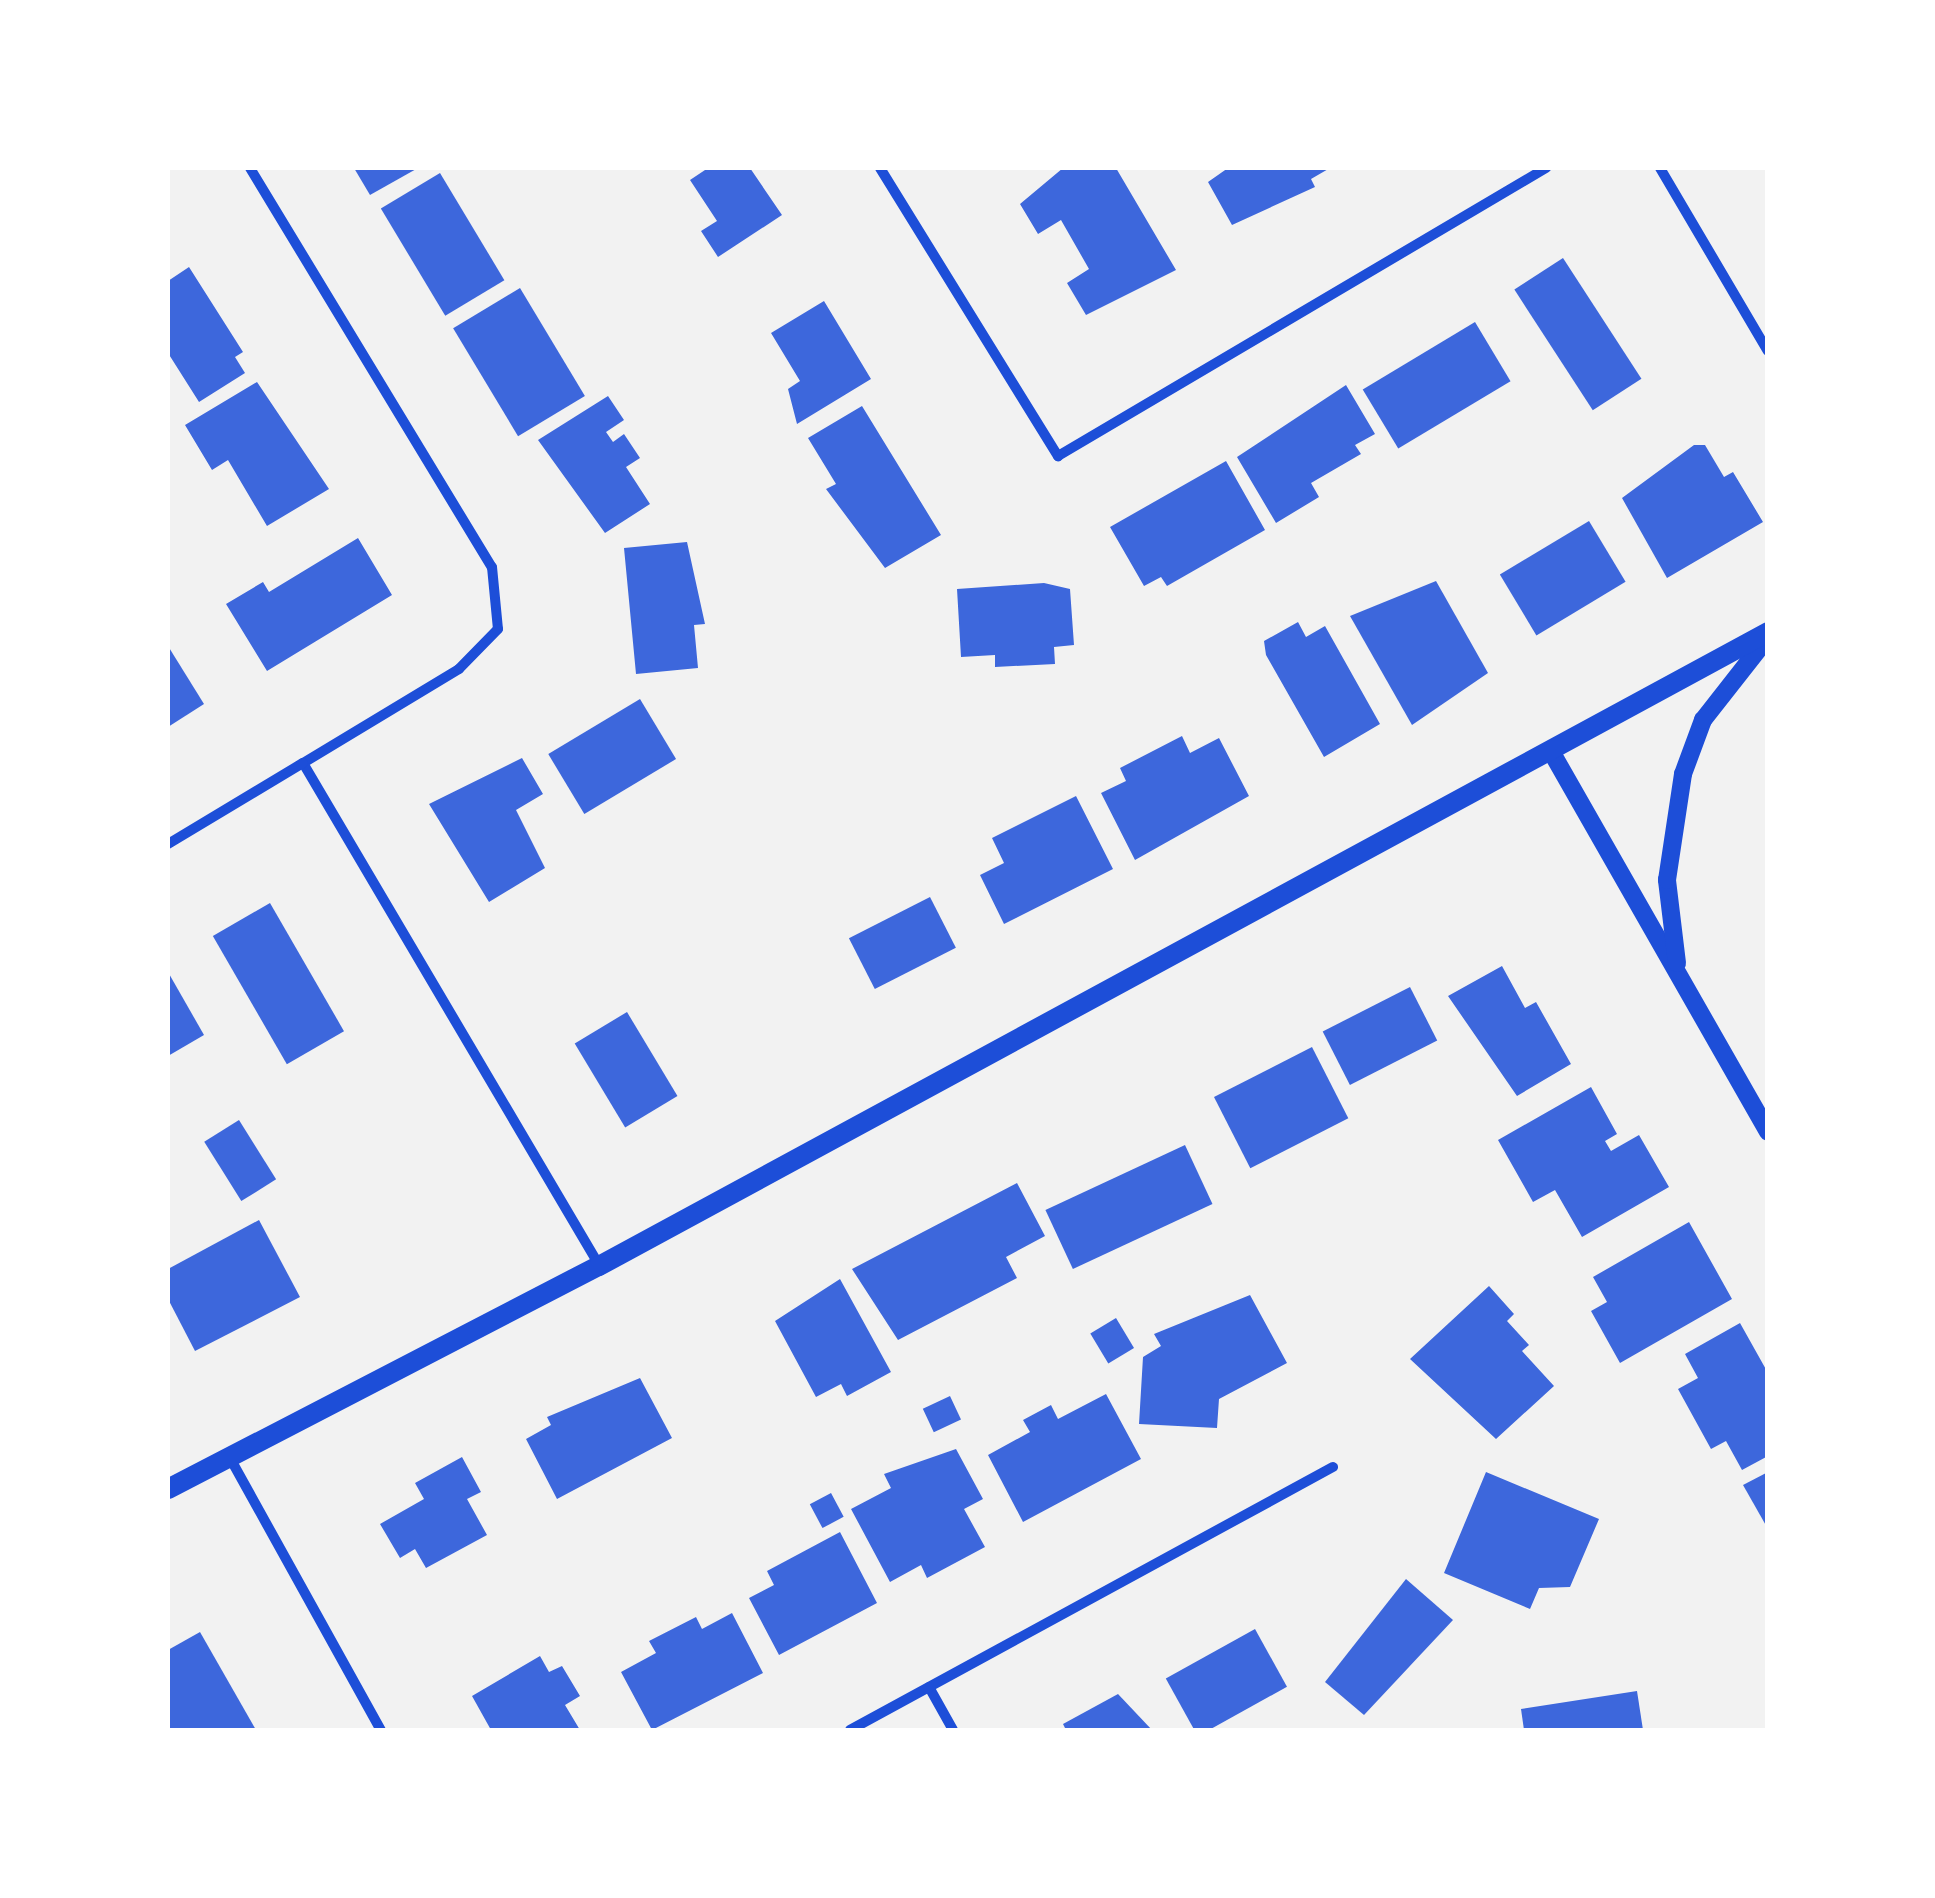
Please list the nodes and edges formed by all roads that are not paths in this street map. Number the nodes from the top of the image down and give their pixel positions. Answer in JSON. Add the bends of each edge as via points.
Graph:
{"nodes":[{"id":1,"x":250,"y":168,"type":"edge"},
{"id":2,"x":880,"y":168,"type":"edge"},
{"id":3,"x":1546,"y":168,"type":"edge"},
{"id":4,"x":1660,"y":168,"type":"edge"},
{"id":5,"x":1768,"y":351,"type":"edge"},
{"id":6,"x":1768,"y":634,"type":"edge"},
{"id":7,"x":1552,"y":753,"type":"junction"},
{"id":8,"x":303,"y":763,"type":"junction"},
{"id":9,"x":168,"y":844,"type":"edge"},
{"id":10,"x":1678,"y":974,"type":"junction"},
{"id":11,"x":1768,"y":1132,"type":"edge"},
{"id":12,"x":599,"y":1266,"type":"junction"},
{"id":13,"x":230,"y":1457,"type":"junction"},
{"id":14,"x":1333,"y":1468,"type":"dead end"},
{"id":15,"x":168,"y":1490,"type":"edge"},
{"id":16,"x":930,"y":1687,"type":"junction"},
{"id":17,"x":382,"y":1730,"type":"edge"},
{"id":18,"x":850,"y":1730,"type":"edge"},
{"id":19,"x":953,"y":1730,"type":"edge"}],
"edges":[{"from":1,"to":8,"type":"street","via":[[492,567],[498,628],[460,669]]},
{"from":2,"to":3,"type":"street","via":[[1058,456]]},
{"from":4,"to":5,"type":"street"},
{"from":6,"to":7,"type":"main road"},
{"from":6,"to":10,"type":"street","via":[[1703,720],[1683,774],[1667,880]]},
{"from":7,"to":10,"type":"street"},
{"from":7,"to":12,"type":"main road"},
{"from":8,"to":9,"type":"street"},
{"from":8,"to":12,"type":"street"},
{"from":10,"to":11,"type":"street"},
{"from":12,"to":13,"type":"main road"},
{"from":13,"to":15,"type":"main road"},
{"from":13,"to":17,"type":"street"},
{"from":14,"to":16,"type":"street"},
{"from":16,"to":18,"type":"street"},
{"from":16,"to":19,"type":"street"}]}
